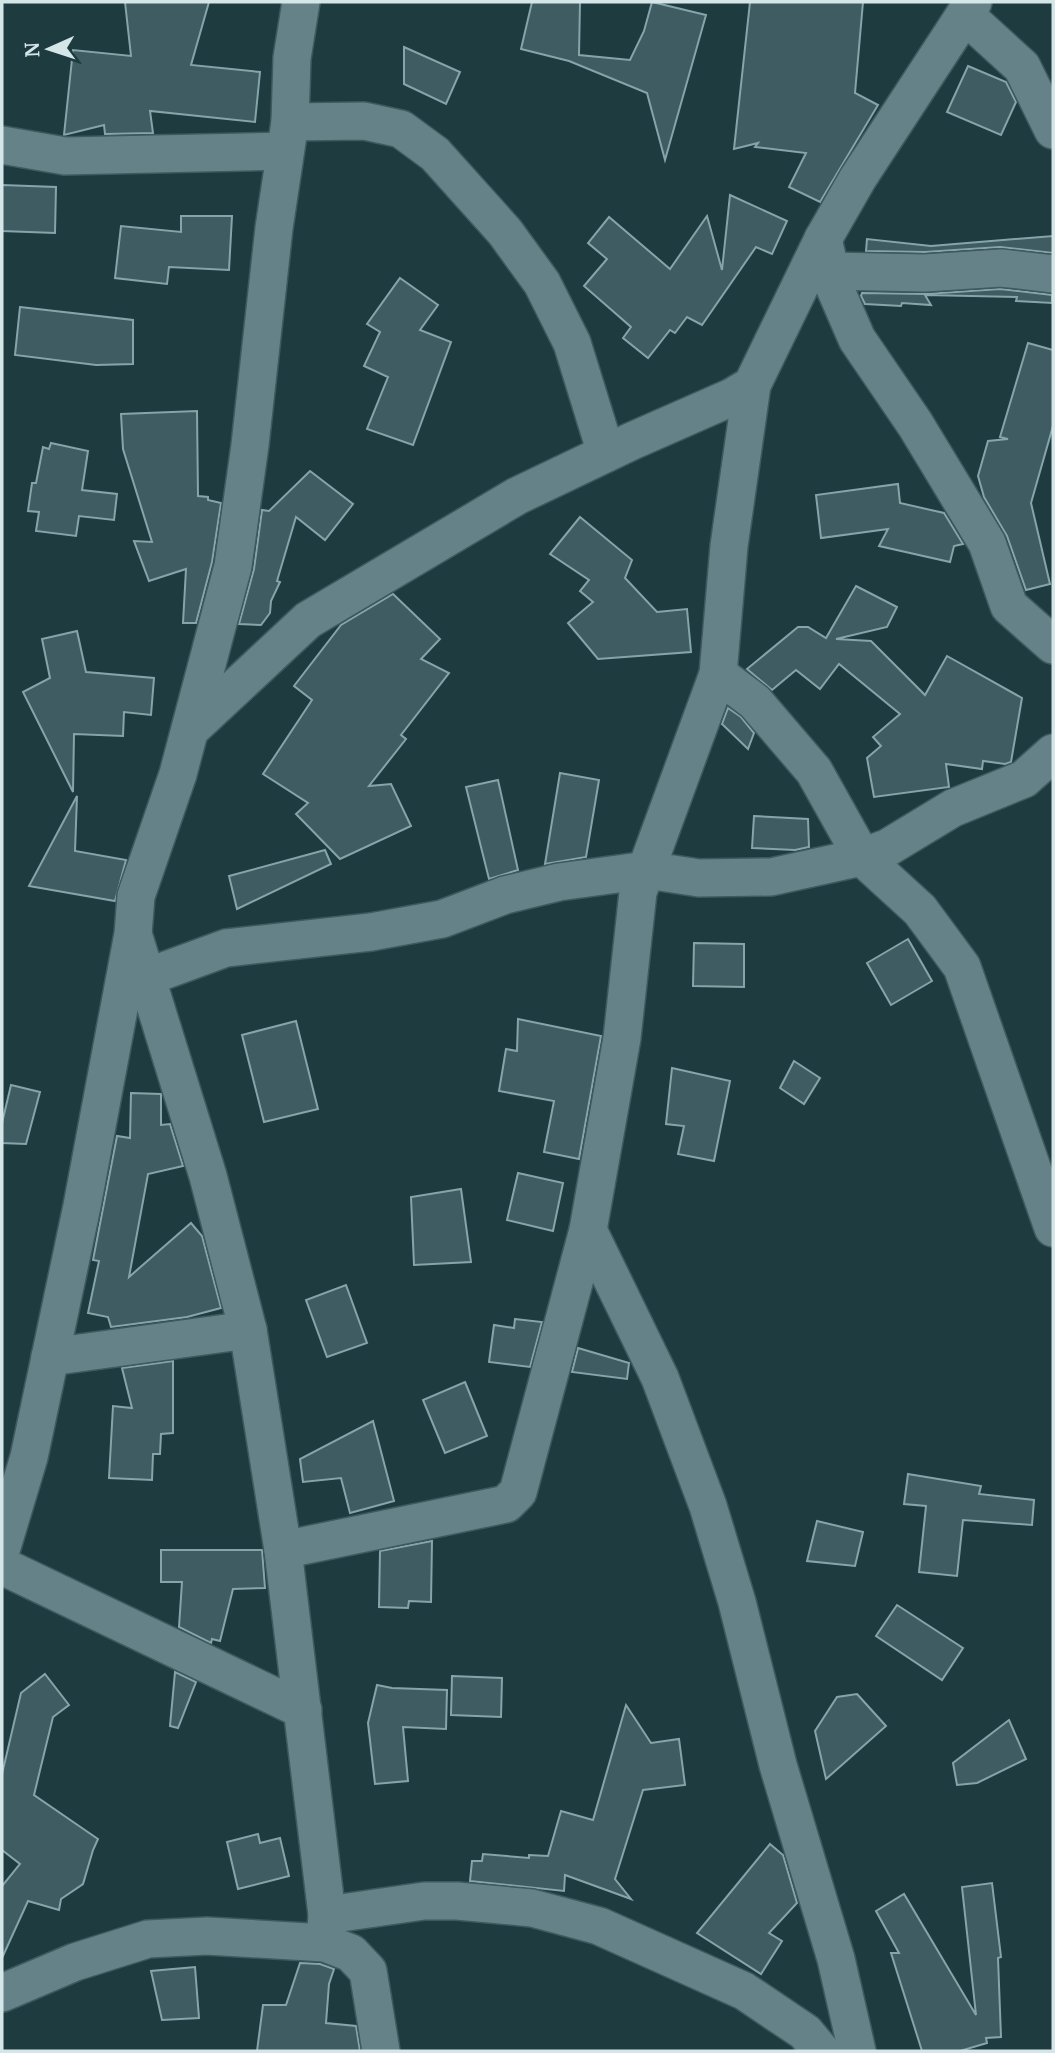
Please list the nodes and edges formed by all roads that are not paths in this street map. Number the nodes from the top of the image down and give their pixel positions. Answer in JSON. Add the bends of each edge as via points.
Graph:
{"nodes":[{"id":1,"x":301,"y":2,"type":"edge"},
{"id":2,"x":969,"y":8,"type":"edge"},
{"id":3,"x":1053,"y":130,"type":"edge"},
{"id":4,"x":288,"y":137,"type":"junction"},
{"id":5,"x":2,"y":145,"type":"edge"},
{"id":6,"x":827,"y":255,"type":"junction"},
{"id":7,"x":1053,"y":274,"type":"edge"},
{"id":8,"x":752,"y":385,"type":"junction"},
{"id":9,"x":606,"y":453,"type":"junction"},
{"id":10,"x":1053,"y":645,"type":"edge"},
{"id":11,"x":718,"y":674,"type":"junction"},
{"id":12,"x":191,"y":729,"type":"junction"},
{"id":13,"x":1053,"y":753,"type":"edge"},
{"id":14,"x":862,"y":857,"type":"junction"},
{"id":15,"x":647,"y":870,"type":"junction"},
{"id":16,"x":133,"y":934,"type":"junction"},
{"id":17,"x":147,"y":977,"type":"junction"},
{"id":18,"x":1053,"y":1227,"type":"edge"},
{"id":19,"x":588,"y":1230,"type":"junction"},
{"id":20,"x":248,"y":1330,"type":"junction"},
{"id":21,"x":50,"y":1357,"type":"junction"},
{"id":22,"x":2,"y":1547,"type":"edge"},
{"id":23,"x":283,"y":1550,"type":"junction"},
{"id":24,"x":2,"y":1566,"type":"edge"},
{"id":25,"x":303,"y":1710,"type":"junction"},
{"id":26,"x":326,"y":1929,"type":"junction"},
{"id":27,"x":2,"y":1993,"type":"edge"},
{"id":28,"x":381,"y":2051,"type":"edge"},
{"id":29,"x":821,"y":2051,"type":"edge"},
{"id":30,"x":858,"y":2051,"type":"edge"}],
"edges":[{"from":1,"to":4,"type":"street","via":[[292,58]]},
{"from":2,"to":3,"type":"street","via":[[1022,67]]},
{"from":2,"to":6,"type":"street","via":[[858,178]]},
{"from":4,"to":5,"type":"street","via":[[65,156]]},
{"from":4,"to":9,"type":"street","via":[[364,121],[401,129],[435,154],[505,232],[542,283],[572,343]]},
{"from":4,"to":12,"type":"street","via":[[233,566]]},
{"from":6,"to":7,"type":"street","via":[[925,273],[1001,268]]},
{"from":6,"to":8,"type":"street"},
{"from":6,"to":10,"type":"street","via":[[834,286],[857,338],[987,543],[1009,606]]},
{"from":8,"to":9,"type":"street"},
{"from":8,"to":11,"type":"street","via":[[729,546]]},
{"from":9,"to":12,"type":"street","via":[[517,496],[308,620]]},
{"from":11,"to":14,"type":"street","via":[[755,702],[814,771]]},
{"from":11,"to":15,"type":"street"},
{"from":12,"to":16,"type":"street","via":[[136,896]]},
{"from":13,"to":14,"type":"street","via":[[1024,779],[953,808],[887,848]]},
{"from":14,"to":15,"type":"street","via":[[771,877],[699,878]]},
{"from":14,"to":18,"type":"street","via":[[920,910],[962,967]]},
{"from":15,"to":17,"type":"street","via":[[559,882],[505,895],[442,919],[226,948]]},
{"from":15,"to":19,"type":"street","via":[[638,892],[622,1038]]},
{"from":16,"to":17,"type":"street"},
{"from":16,"to":21,"type":"street"},
{"from":17,"to":20,"type":"street","via":[[208,1177]]},
{"from":19,"to":23,"type":"street","via":[[513,1499]]},
{"from":19,"to":30,"type":"street","via":[[660,1378],[708,1506]]},
{"from":20,"to":21,"type":"street"},
{"from":20,"to":23,"type":"street"},
{"from":21,"to":22,"type":"street","via":[[29,1457]]},
{"from":23,"to":25,"type":"street"},
{"from":24,"to":25,"type":"street"},
{"from":25,"to":26,"type":"street"},
{"from":26,"to":27,"type":"street","via":[[148,1939],[75,1962]]},
{"from":26,"to":28,"type":"street","via":[[368,1971]]},
{"from":26,"to":29,"type":"street","via":[[424,1901],[532,1909],[599,1926],[744,1991],[805,2032]]}]}
